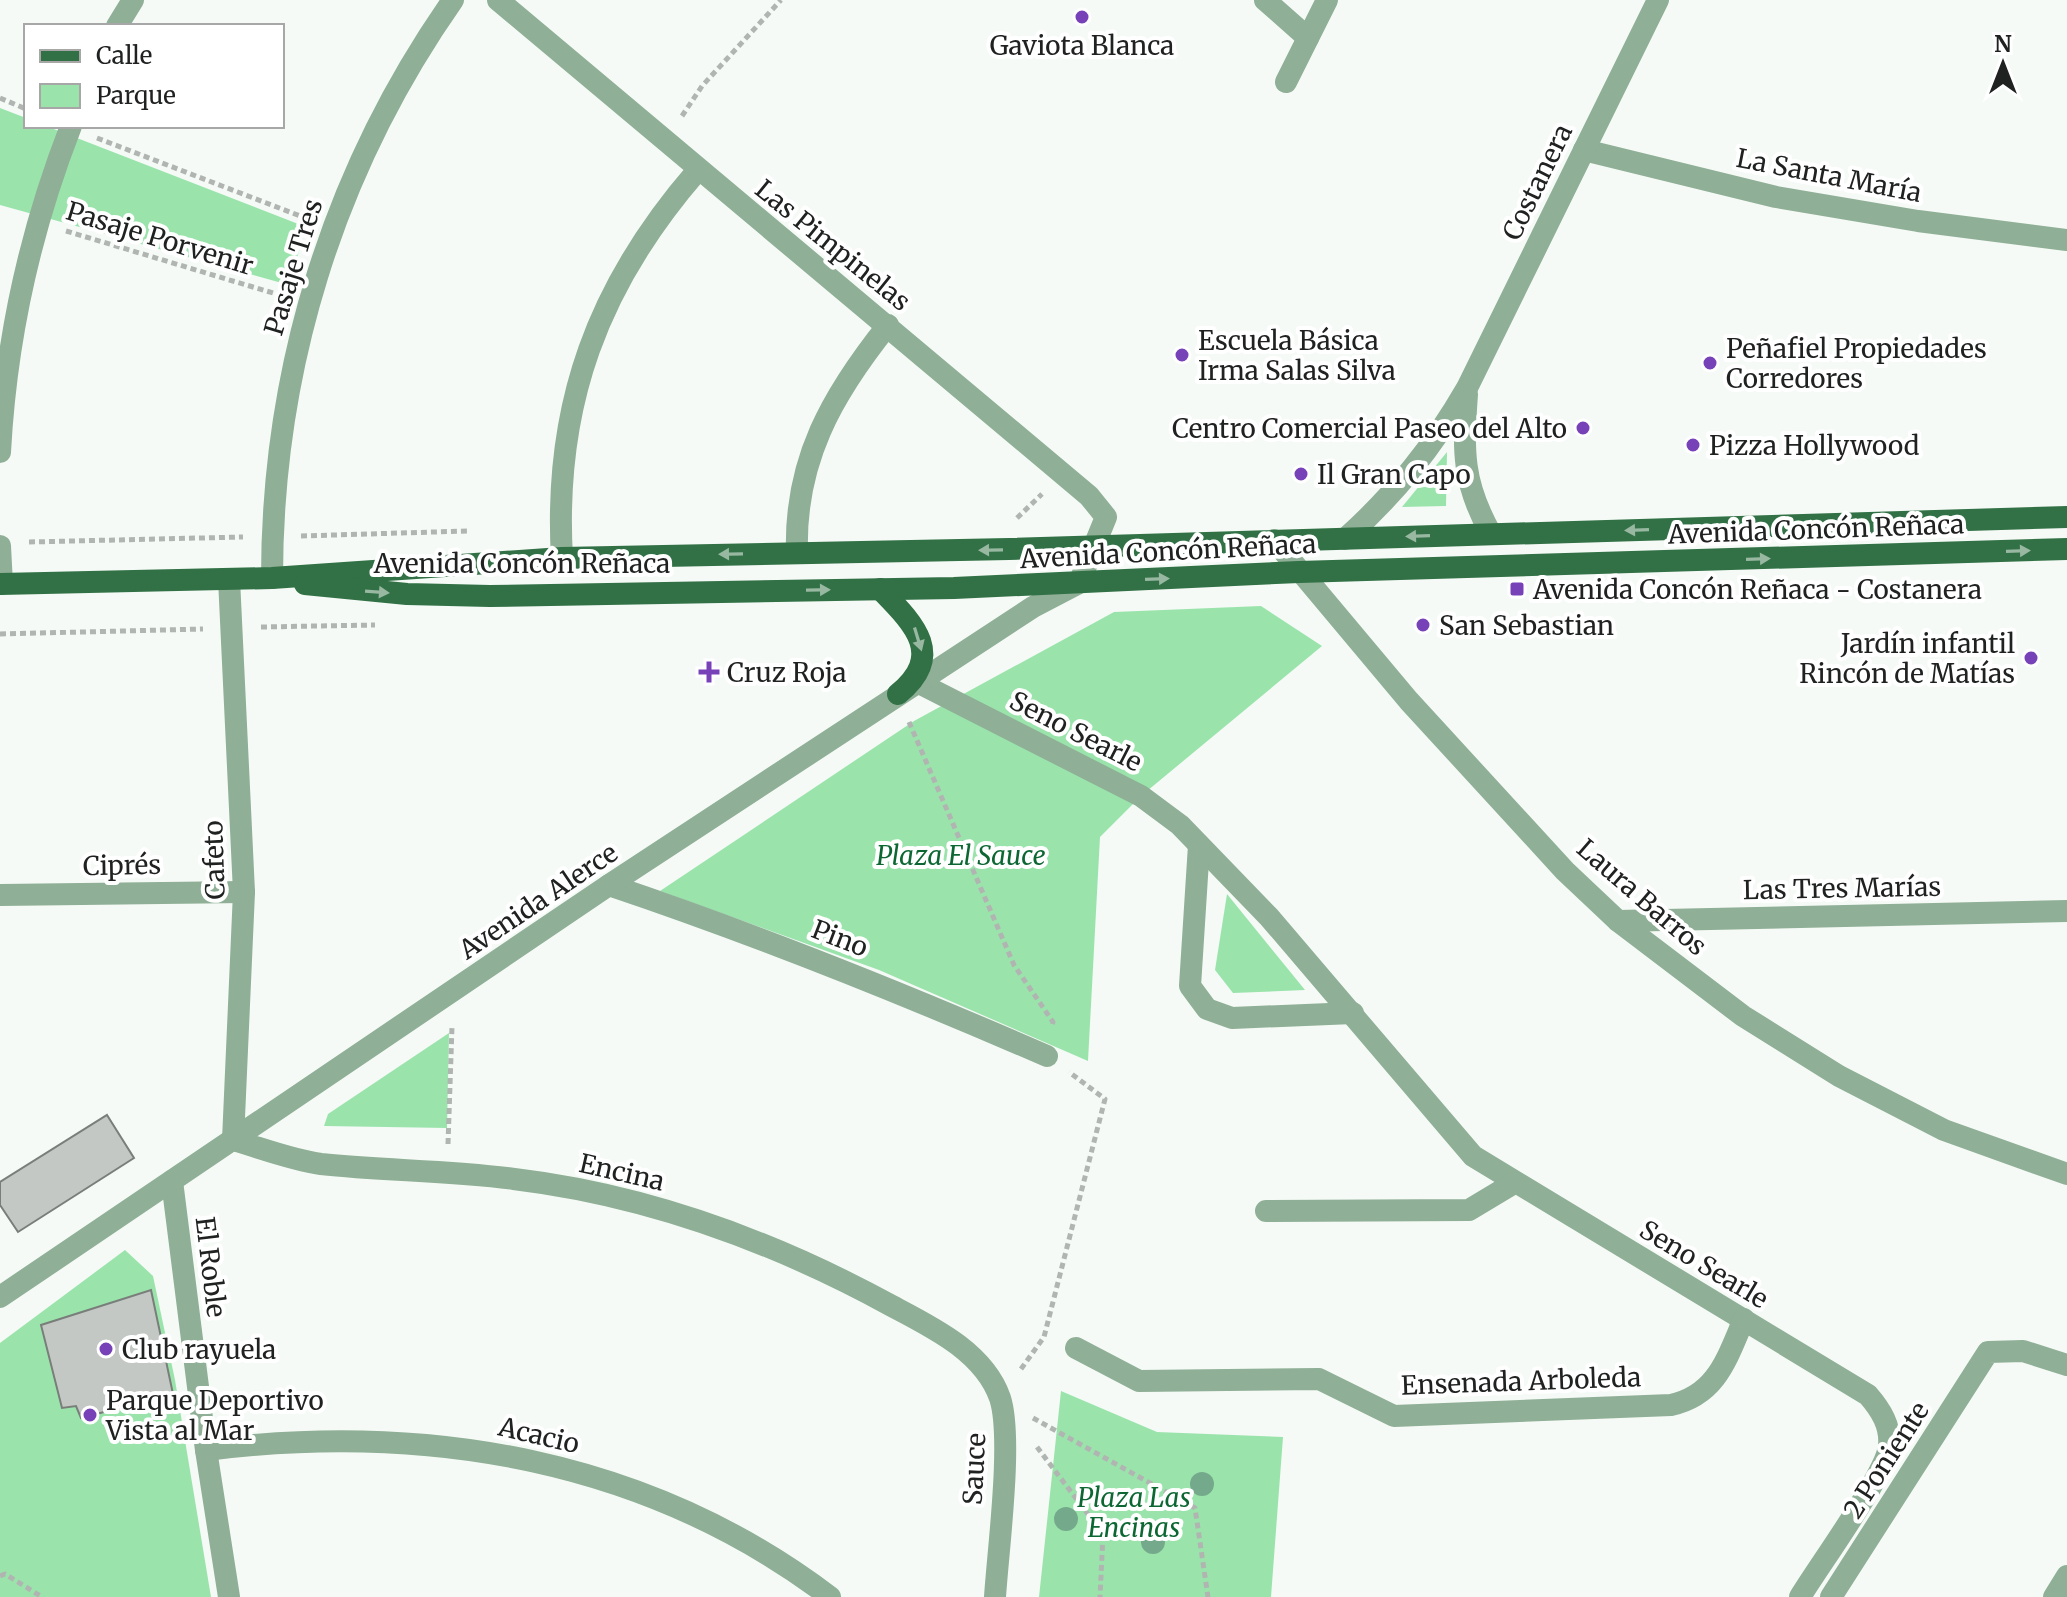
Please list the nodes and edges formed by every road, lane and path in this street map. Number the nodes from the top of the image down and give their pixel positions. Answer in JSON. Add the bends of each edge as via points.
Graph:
{"nodes":[{"id":1,"x":133,"y":0,"type":"edge"},
{"id":2,"x":453,"y":0,"type":"edge"},
{"id":3,"x":498,"y":0,"type":"edge"},
{"id":4,"x":781,"y":0,"type":"edge"},
{"id":5,"x":1265,"y":0,"type":"edge"},
{"id":6,"x":1327,"y":0,"type":"edge"},
{"id":7,"x":1658,"y":0,"type":"edge"},
{"id":8,"x":118,"y":24,"type":"edge"},
{"id":9,"x":1308,"y":38,"type":"junction"},
{"id":10,"x":1286,"y":82,"type":"dead end"},
{"id":11,"x":0,"y":98,"type":"edge"},
{"id":12,"x":24,"y":108,"type":"edge"},
{"id":13,"x":70,"y":128,"type":"edge"},
{"id":14,"x":73,"y":128,"type":"edge"},
{"id":15,"x":666,"y":140,"type":"junction"},
{"id":16,"x":1584,"y":150,"type":"junction"},
{"id":17,"x":697,"y":171,"type":"junction"},
{"id":18,"x":37,"y":222,"type":"junction"},
{"id":19,"x":332,"y":228,"type":"junction"},
{"id":20,"x":2067,"y":240,"type":"edge"},
{"id":21,"x":307,"y":304,"type":"junction"},
{"id":22,"x":888,"y":325,"type":"junction"},
{"id":23,"x":1467,"y":388,"type":"junction"},
{"id":24,"x":0,"y":452,"type":"edge"},
{"id":25,"x":2067,"y":517,"type":"edge"},
{"id":26,"x":1491,"y":534,"type":"junction"},
{"id":27,"x":1345,"y":539,"type":"junction"},
{"id":28,"x":1274,"y":540,"type":"junction"},
{"id":29,"x":0,"y":546,"type":"edge"},
{"id":30,"x":1097,"y":546,"type":"junction"},
{"id":31,"x":2067,"y":549,"type":"edge"},
{"id":32,"x":797,"y":553,"type":"junction"},
{"id":33,"x":562,"y":558,"type":"junction"},
{"id":34,"x":1299,"y":572,"type":"junction"},
{"id":35,"x":272,"y":578,"type":"junction"},
{"id":36,"x":229,"y":579,"type":"junction"},
{"id":37,"x":1079,"y":583,"type":"junction"},
{"id":38,"x":1,"y":584,"type":"edge"},
{"id":39,"x":880,"y":589,"type":"junction"},
{"id":40,"x":917,"y":682,"type":"junction"},
{"id":41,"x":898,"y":694,"type":"junction"},
{"id":42,"x":918,"y":746,"type":"dead end"},
{"id":43,"x":1199,"y":845,"type":"junction"},
{"id":44,"x":609,"y":885,"type":"junction"},
{"id":45,"x":244,"y":892,"type":"junction"},
{"id":46,"x":0,"y":895,"type":"edge"},
{"id":47,"x":2067,"y":911,"type":"edge"},
{"id":48,"x":1618,"y":921,"type":"junction"},
{"id":49,"x":453,"y":993,"type":"junction"},
{"id":50,"x":1353,"y":1013,"type":"junction"},
{"id":51,"x":1047,"y":1056,"type":"junction"},
{"id":52,"x":233,"y":1140,"type":"junction"},
{"id":53,"x":447,"y":1172,"type":"junction"},
{"id":54,"x":2067,"y":1174,"type":"edge"},
{"id":55,"x":172,"y":1181,"type":"junction"},
{"id":56,"x":1514,"y":1183,"type":"junction"},
{"id":57,"x":1266,"y":1211,"type":"dead end"},
{"id":58,"x":0,"y":1297,"type":"edge"},
{"id":59,"x":1744,"y":1319,"type":"junction"},
{"id":60,"x":1076,"y":1348,"type":"dead end"},
{"id":61,"x":969,"y":1353,"type":"joint"},
{"id":62,"x":2067,"y":1365,"type":"edge"},
{"id":63,"x":1000,"y":1399,"type":"junction"},
{"id":64,"x":206,"y":1450,"type":"junction"},
{"id":65,"x":0,"y":1576,"type":"edge"},
{"id":66,"x":2067,"y":1576,"type":"edge"},
{"id":67,"x":42,"y":1597,"type":"edge"},
{"id":68,"x":229,"y":1597,"type":"edge"},
{"id":69,"x":830,"y":1597,"type":"edge"},
{"id":70,"x":995,"y":1597,"type":"edge"},
{"id":71,"x":1100,"y":1597,"type":"edge"},
{"id":72,"x":1208,"y":1597,"type":"edge"},
{"id":73,"x":1800,"y":1597,"type":"edge"},
{"id":74,"x":1831,"y":1597,"type":"edge"},
{"id":75,"x":2054,"y":1597,"type":"edge"}],
"edges":[{"from":1,"to":8,"type":"street"},
{"from":2,"to":19,"type":"street","name":"Pasaje Tres","via":[[378,123]]},
{"from":3,"to":15,"type":"street","name":"Las Pimpinelas"},
{"from":4,"to":15,"type":"path","via":[[702,86]]},
{"from":5,"to":9,"type":"street"},
{"from":6,"to":9,"type":"street"},
{"from":7,"to":16,"type":"street","name":"Costanera"},
{"from":9,"to":10,"type":"street"},
{"from":11,"to":12,"type":"path"},
{"from":13,"to":18,"type":"street"},
{"from":14,"to":19,"type":"path"},
{"from":15,"to":17,"type":"street","name":"Las Pimpinelas"},
{"from":16,"to":20,"type":"street","name":"La Santa María","via":[[1776,197]]},
{"from":16,"to":23,"type":"street","name":"Costanera"},
{"from":17,"to":22,"type":"street","name":"Las Pimpinelas"},
{"from":17,"to":33,"type":"street","via":[[631,257],[584,358],[564,449]]},
{"from":18,"to":21,"type":"path","name":"Pasaje Porvenir"},
{"from":18,"to":24,"type":"street","via":[[9,348]]},
{"from":19,"to":21,"type":"street","name":"Pasaje Tres"},
{"from":21,"to":35,"type":"street","name":"Pasaje Tres","via":[[283,419]]},
{"from":22,"to":30,"type":"street","name":"Las Pimpinelas","via":[[1089,496],[1106,517]]},
{"from":22,"to":32,"type":"street","via":[[853,369],[818,433],[798,495]]},
{"from":23,"to":26,"type":"street","name":"Costanera","via":[[1463,454],[1477,508]]},
{"from":23,"to":27,"type":"street","name":"Costanera","via":[[1408,478]]},
{"from":25,"to":26,"type":"main road","name":"Avenida Concón Reñaca","one_way":true},
{"from":26,"to":27,"type":"main road","name":"Avenida Concón Reñaca","one_way":true},
{"from":27,"to":28,"type":"main road","name":"Avenida Concón Reñaca"},
{"from":28,"to":30,"type":"main road","name":"Avenida Concón Reñaca"},
{"from":28,"to":34,"type":"street","name":"Laura Barros"},
{"from":29,"to":38,"type":"street"},
{"from":30,"to":32,"type":"main road","name":"Avenida Concón Reñaca","one_way":true},
{"from":30,"to":37,"type":"street"},
{"from":34,"to":31,"type":"main road","name":"Avenida Concón Reñaca","one_way":true},
{"from":32,"to":33,"type":"main road","name":"Avenida Concón Reñaca","one_way":true},
{"from":33,"to":35,"type":"main road","name":"Avenida Concón Reñaca"},
{"from":37,"to":34,"type":"main road","name":"Avenida Concón Reñaca","one_way":true},
{"from":34,"to":48,"type":"street","name":"Laura Barros","via":[[1429,724]]},
{"from":35,"to":36,"type":"main road","name":"Avenida Concón Reñaca"},
{"from":35,"to":39,"type":"main road","name":"Avenida Concón Reñaca","one_way":true,"via":[[329,588],[490,596]]},
{"from":36,"to":38,"type":"main road","name":"Avenida Concón Reñaca"},
{"from":36,"to":45,"type":"street","name":"Cafeto"},
{"from":37,"to":39,"type":"main road","name":"Avenida Concón Reñaca"},
{"from":37,"to":40,"type":"street","name":"Avenida Alerce"},
{"from":39,"to":41,"type":"main road","one_way":true,"via":[[921,638],[919,670]]},
{"from":40,"to":41,"type":"street","name":"Avenida Alerce"},
{"from":40,"to":43,"type":"street","name":"Seno Searle","via":[[1141,796]]},
{"from":41,"to":44,"type":"street","name":"Avenida Alerce"},
{"from":42,"to":51,"type":"path","via":[[1014,965],[1053,1022]]},
{"from":43,"to":50,"type":"street","name":"Seno Searle"},
{"from":43,"to":50,"type":"street","via":[[1190,986],[1207,1009],[1232,1018]]},
{"from":44,"to":49,"type":"street","name":"Avenida Alerce"},
{"from":44,"to":51,"type":"street","name":"Pino","via":[[854,973]]},
{"from":45,"to":46,"type":"street","name":"Ciprés"},
{"from":45,"to":52,"type":"street","name":"Cafeto"},
{"from":47,"to":48,"type":"street","name":"Las Tres Marías"},
{"from":48,"to":54,"type":"street","name":"Laura Barros","via":[[1743,1016],[1839,1076],[1944,1130]]},
{"from":49,"to":52,"type":"street","name":"Avenida Alerce"},
{"from":49,"to":53,"type":"path"},
{"from":50,"to":56,"type":"street","name":"Seno Searle","via":[[1473,1156]]},
{"from":51,"to":63,"type":"path","via":[[1105,1099],[1044,1337]]},
{"from":52,"to":53,"type":"street","name":"Encina","via":[[318,1163]]},
{"from":52,"to":55,"type":"street","name":"Avenida Alerce"},
{"from":53,"to":61,"type":"street","name":"Encina","via":[[584,1190],[718,1227],[846,1281]]},
{"from":55,"to":58,"type":"street","name":"Avenida Alerce"},
{"from":55,"to":64,"type":"street","name":"El Roble"},
{"from":56,"to":57,"type":"street","via":[[1469,1210]]},
{"from":56,"to":59,"type":"street","name":"Seno Searle"},
{"from":59,"to":60,"type":"street","name":"Ensenada Arboleda","via":[[1714,1383],[1687,1402],[1671,1405],[1394,1416],[1319,1379],[1139,1381]]},
{"from":59,"to":73,"type":"street","name":"Seno Searle","via":[[1868,1395],[1889,1433],[1885,1462]]},
{"from":61,"to":63,"type":"street","name":"Sauce","via":[[990,1375]]},
{"from":62,"to":74,"type":"street","name":"2 Poniente","via":[[2023,1351],[1988,1352]]},
{"from":63,"to":70,"type":"street","name":"Sauce","via":[[1005,1427]]},
{"from":63,"to":71,"type":"path","via":[[1103,1534]]},
{"from":63,"to":72,"type":"path","via":[[1195,1508]]},
{"from":64,"to":68,"type":"street","name":"El Roble"},
{"from":64,"to":69,"type":"street","name":"Acacio","via":[[283,1441],[398,1440],[526,1459],[649,1497],[708,1523]]},
{"from":65,"to":67,"type":"path","via":[[5,1574]]},
{"from":66,"to":75,"type":"street"}]}
